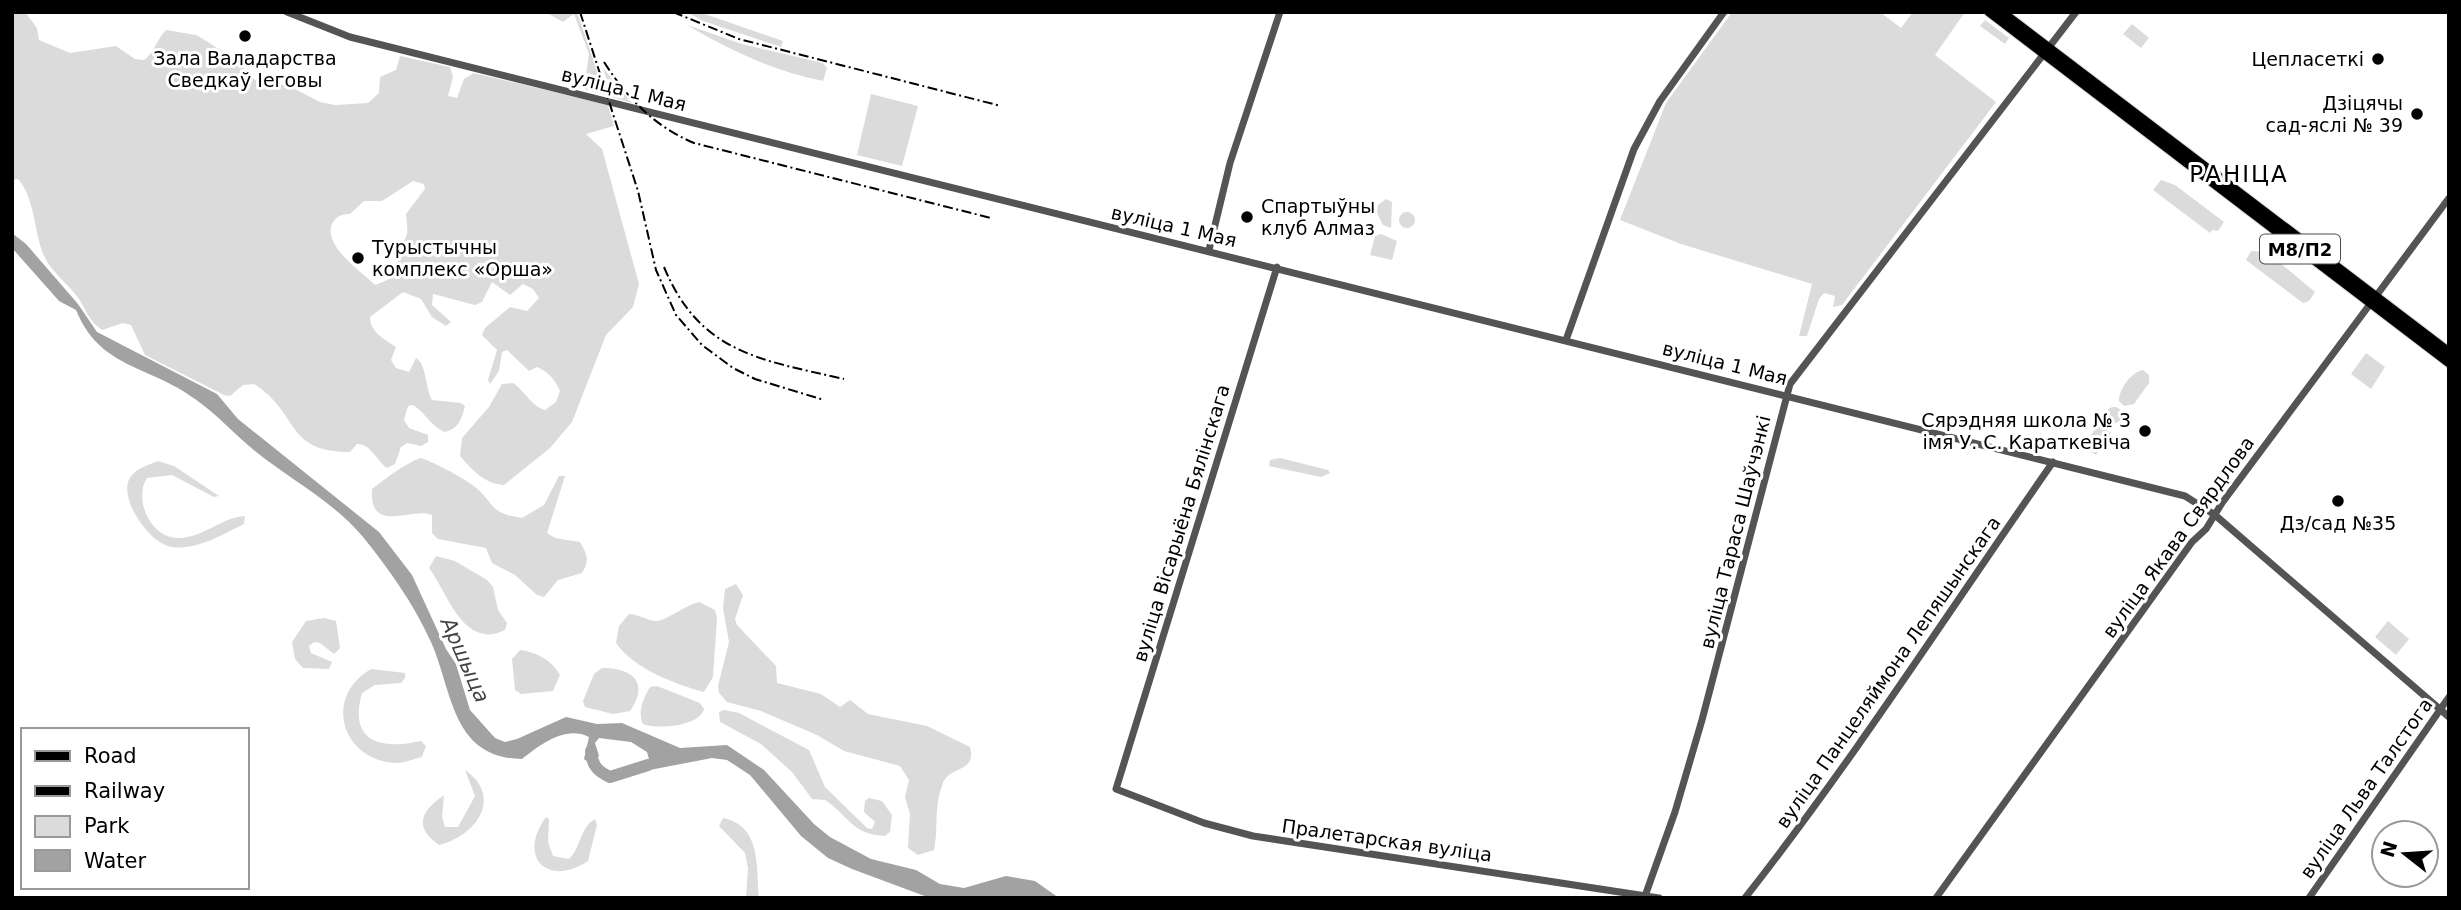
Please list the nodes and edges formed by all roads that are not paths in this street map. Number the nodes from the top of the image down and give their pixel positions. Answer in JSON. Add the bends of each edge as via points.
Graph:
{"nodes":[{"id":1,"x":287,"y":12,"type":"edge"},
{"id":2,"x":1280,"y":12,"type":"edge"},
{"id":3,"x":1724,"y":12,"type":"edge"},
{"id":4,"x":1989,"y":12,"type":"edge"},
{"id":5,"x":2002,"y":12,"type":"edge"},
{"id":6,"x":2076,"y":12,"type":"edge"},
{"id":7,"x":2045,"y":50,"type":"junction"},
{"id":8,"x":2449,"y":198,"type":"edge"},
{"id":9,"x":1209,"y":250,"type":"junction"},
{"id":10,"x":1277,"y":267,"type":"junction"},
{"id":11,"x":2374,"y":300,"type":"junction"},
{"id":12,"x":1566,"y":340,"type":"junction"},
{"id":13,"x":2449,"y":352,"type":"edge"},
{"id":14,"x":2449,"y":363,"type":"edge"},
{"id":15,"x":1786,"y":394,"type":"junction"},
{"id":16,"x":2053,"y":462,"type":"junction"},
{"id":17,"x":2214,"y":515,"type":"junction"},
{"id":18,"x":2449,"y":697,"type":"edge"},
{"id":19,"x":2439,"y":709,"type":"junction"},
{"id":20,"x":2449,"y":717,"type":"edge"},
{"id":21,"x":1116,"y":789,"type":"joint"},
{"id":22,"x":1645,"y":896,"type":"junction"},
{"id":23,"x":1659,"y":898,"type":"edge"},
{"id":24,"x":1745,"y":898,"type":"edge"},
{"id":25,"x":1936,"y":898,"type":"edge"},
{"id":26,"x":2309,"y":898,"type":"edge"}],
"edges":[{"from":1,"to":9,"type":"street","name":"вуліца 1 Мая","via":[[351,37]]},
{"from":2,"to":9,"type":"street","via":[[1230,163]]},
{"from":3,"to":12,"type":"street","via":[[1660,101],[1634,149]]},
{"from":4,"to":7,"type":"main road","number":"М8/П2"},
{"from":5,"to":7,"type":"main road","number":"М8/П2"},
{"from":6,"to":7,"type":"street","name":"вуліца Тараса Шаўчэнкі"},
{"from":7,"to":11,"type":"main road","number":"М8/П2"},
{"from":7,"to":15,"type":"street","name":"вуліца Тараса Шаўчэнкі"},
{"from":8,"to":11,"type":"street","name":"вуліца Якава Свярдлова"},
{"from":9,"to":10,"type":"street","name":"вуліца 1 Мая"},
{"from":10,"to":12,"type":"street","name":"вуліца 1 Мая"},
{"from":10,"to":21,"type":"street","name":"вуліца Вісарыёна Бялінскага"},
{"from":11,"to":13,"type":"main road","number":"М8/П2"},
{"from":11,"to":14,"type":"main road","number":"М8/П2"},
{"from":11,"to":17,"type":"street","name":"вуліца Якава Свярдлова"},
{"from":12,"to":15,"type":"street","name":"вуліца 1 Мая"},
{"from":15,"to":16,"type":"street","name":"вуліца 1 Мая"},
{"from":15,"to":22,"type":"street","name":"вуліца Тараса Шаўчэнкі","via":[[1702,720]]},
{"from":16,"to":17,"type":"street","name":"вуліца 1 Мая","via":[[2185,496]]},
{"from":16,"to":24,"type":"street","name":"вуліца Панцеляймона Лепяшынскага","via":[[1909,676]]},
{"from":17,"to":19,"type":"street","name":"вуліца 1 Мая"},
{"from":17,"to":25,"type":"street","name":"вуліца Якава Свярдлова"},
{"from":18,"to":19,"type":"street","name":"вуліца Льва Талстога"},
{"from":19,"to":20,"type":"street","name":"вуліца 1 Мая"},
{"from":19,"to":26,"type":"street","name":"вуліца Льва Талстога"},
{"from":21,"to":22,"type":"street","name":"Пралетарская вуліца","via":[[1204,823],[1253,836]]},
{"from":22,"to":23,"type":"street","name":"Пралетарская вуліца"}]}
